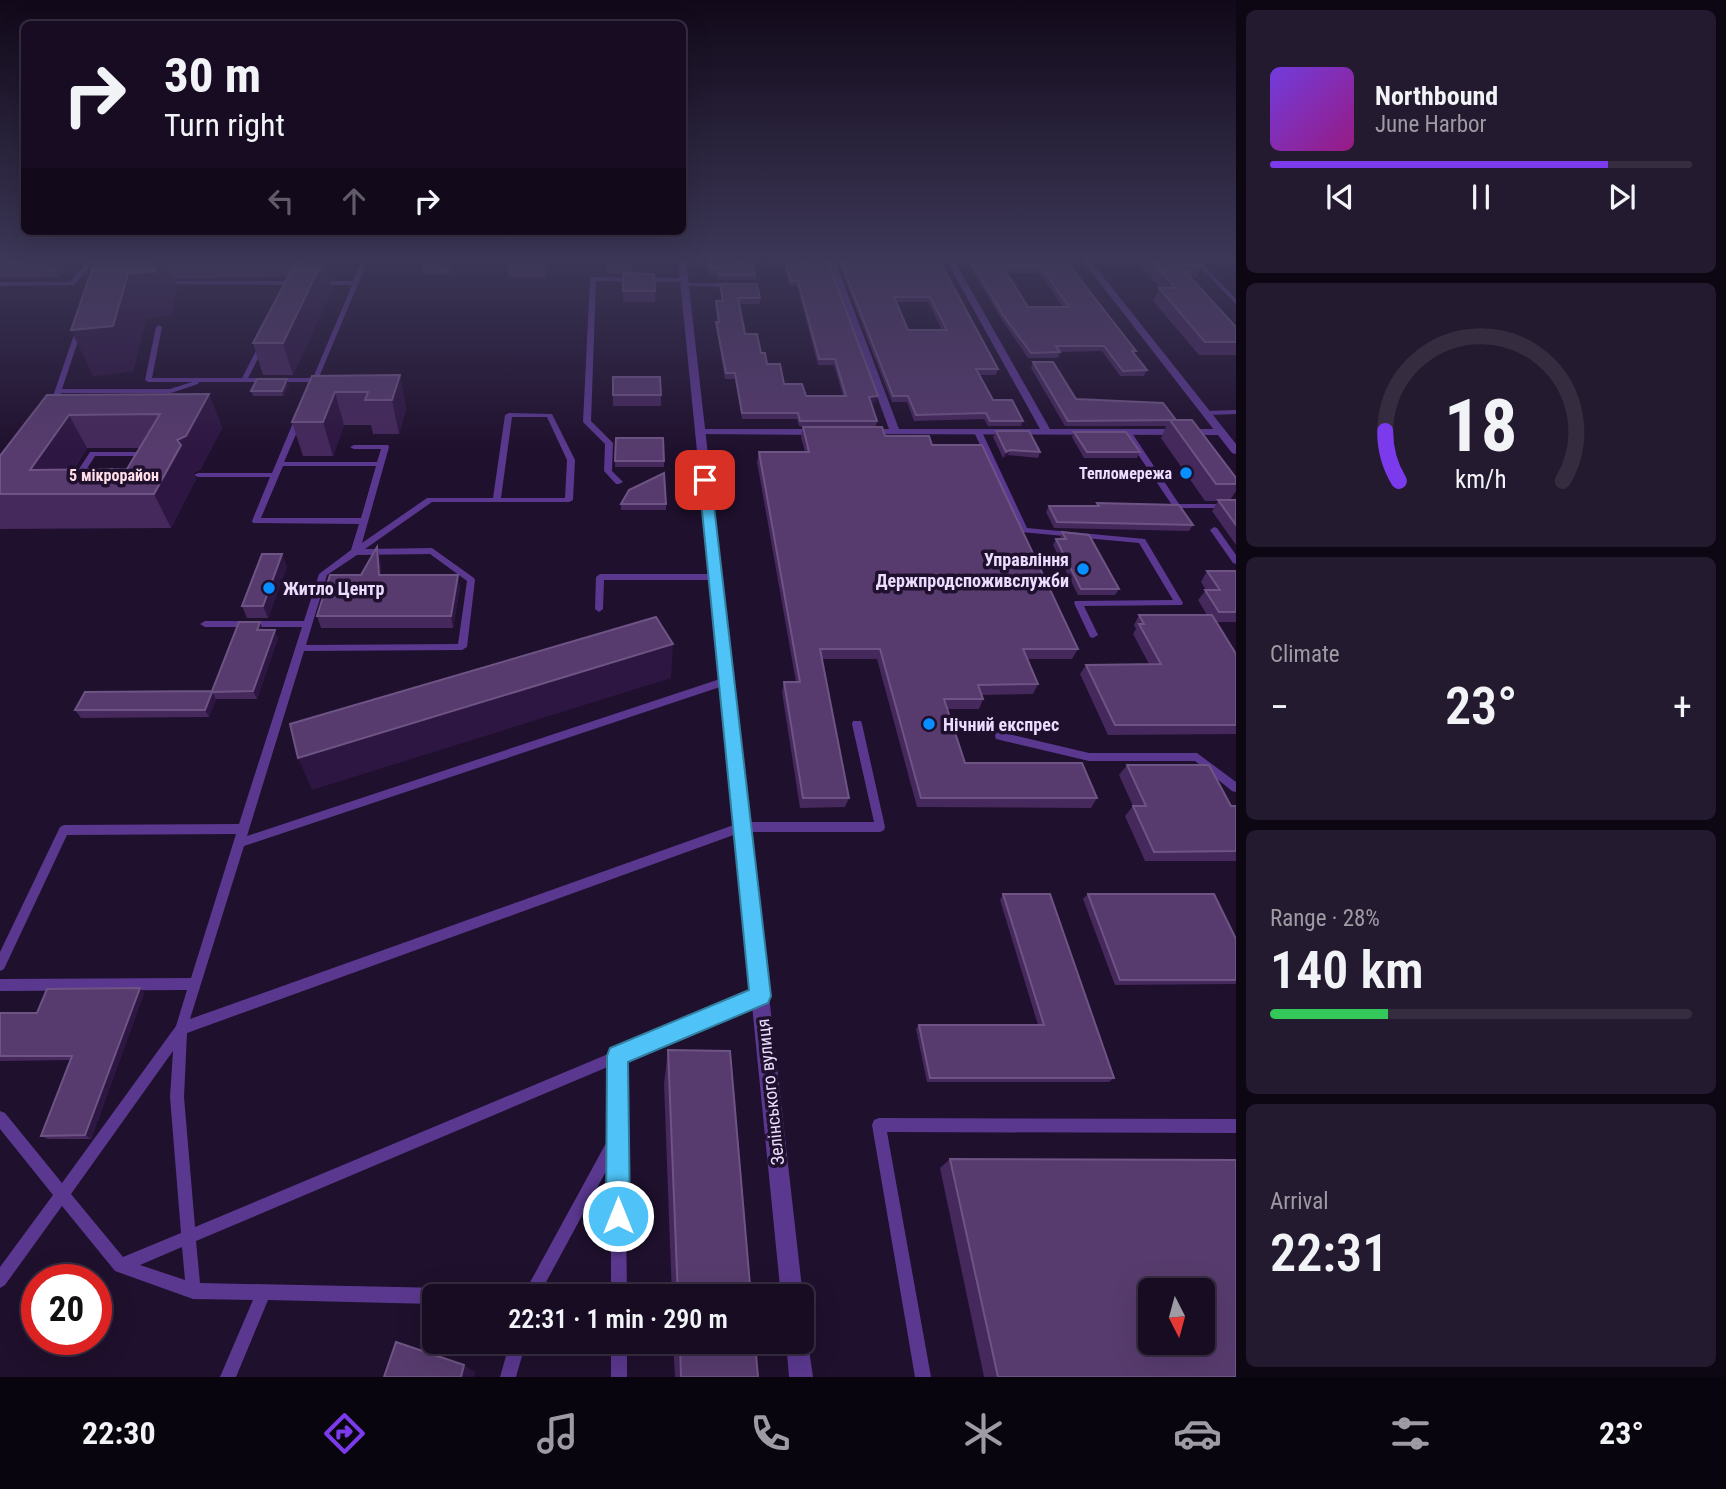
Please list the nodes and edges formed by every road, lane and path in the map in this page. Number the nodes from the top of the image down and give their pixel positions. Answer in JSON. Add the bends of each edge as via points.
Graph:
{"nodes":[{"id":1,"x":81,"y":324,"type":"edge"},
{"id":2,"x":338,"y":324,"type":"edge"},
{"id":3,"x":591,"y":324,"type":"edge"},
{"id":4,"x":689,"y":324,"type":"edge"},
{"id":5,"x":855,"y":324,"type":"edge"},
{"id":6,"x":986,"y":324,"type":"edge"},
{"id":7,"x":1137,"y":324,"type":"edge"},
{"id":8,"x":159,"y":327,"type":"dead end"},
{"id":9,"x":268,"y":333,"type":"edge"},
{"id":10,"x":206,"y":380,"type":"junction"},
{"id":11,"x":244,"y":380,"type":"junction"},
{"id":12,"x":315,"y":380,"type":"junction"},
{"id":13,"x":58,"y":391,"type":"junction"},
{"id":14,"x":310,"y":392,"type":"edge"},
{"id":15,"x":305,"y":404,"type":"edge"},
{"id":16,"x":52,"y":410,"type":"edge"},
{"id":17,"x":1206,"y":412,"type":"junction"},
{"id":18,"x":1236,"y":412,"type":"edge"},
{"id":19,"x":700,"y":432,"type":"junction"},
{"id":20,"x":840,"y":432,"type":"edge"},
{"id":21,"x":854,"y":432,"type":"edge"},
{"id":22,"x":895,"y":432,"type":"junction"},
{"id":23,"x":978,"y":432,"type":"junction"},
{"id":24,"x":1047,"y":432,"type":"junction"},
{"id":25,"x":1127,"y":432,"type":"junction"},
{"id":26,"x":1228,"y":438,"type":"edge"},
{"id":27,"x":354,"y":447,"type":"dead end"},
{"id":28,"x":1236,"y":451,"type":"edge"},
{"id":29,"x":280,"y":464,"type":"junction"},
{"id":30,"x":380,"y":464,"type":"junction"},
{"id":31,"x":149,"y":475,"type":"junction"},
{"id":32,"x":160,"y":475,"type":"edge"},
{"id":33,"x":198,"y":475,"type":"dead end"},
{"id":34,"x":275,"y":475,"type":"junction"},
{"id":35,"x":619,"y":482,"type":"dead end"},
{"id":36,"x":497,"y":500,"type":"junction"},
{"id":37,"x":1236,"y":506,"type":"edge"},
{"id":38,"x":364,"y":521,"type":"junction"},
{"id":39,"x":1214,"y":530,"type":"dead end"},
{"id":40,"x":355,"y":552,"type":"junction"},
{"id":41,"x":1236,"y":561,"type":"edge"},
{"id":42,"x":715,"y":577,"type":"junction"},
{"id":43,"x":599,"y":609,"type":"dead end"},
{"id":44,"x":205,"y":624,"type":"dead end"},
{"id":45,"x":307,"y":624,"type":"junction"},
{"id":46,"x":1093,"y":635,"type":"dead end"},
{"id":47,"x":300,"y":648,"type":"junction"},
{"id":48,"x":726,"y":681,"type":"junction"},
{"id":49,"x":857,"y":724,"type":"dead end"},
{"id":50,"x":1000,"y":736,"type":"dead end"},
{"id":51,"x":1236,"y":788,"type":"edge"},
{"id":52,"x":742,"y":827,"type":"junction"},
{"id":53,"x":243,"y":829,"type":"junction"},
{"id":54,"x":239,"y":843,"type":"junction"},
{"id":55,"x":0,"y":965,"type":"edge"},
{"id":56,"x":195,"y":984,"type":"junction"},
{"id":57,"x":0,"y":985,"type":"edge"},
{"id":58,"x":760,"y":996,"type":"junction"},
{"id":59,"x":181,"y":1029,"type":"junction"},
{"id":60,"x":617,"y":1056,"type":"junction"},
{"id":61,"x":0,"y":1118,"type":"edge"},
{"id":62,"x":1236,"y":1126,"type":"edge"},
{"id":63,"x":618,"y":1135,"type":"junction"},
{"id":64,"x":62,"y":1195,"type":"junction"},
{"id":65,"x":188,"y":1238,"type":"junction"},
{"id":66,"x":120,"y":1266,"type":"junction"},
{"id":67,"x":0,"y":1280,"type":"edge"},
{"id":68,"x":537,"y":1284,"type":"edge"},
{"id":69,"x":619,"y":1284,"type":"edge"},
{"id":70,"x":791,"y":1284,"type":"edge"},
{"id":71,"x":193,"y":1291,"type":"junction"},
{"id":72,"x":264,"y":1292,"type":"junction"},
{"id":73,"x":422,"y":1295,"type":"edge"},
{"id":74,"x":515,"y":1354,"type":"edge"},
{"id":75,"x":619,"y":1354,"type":"edge"},
{"id":76,"x":798,"y":1354,"type":"edge"},
{"id":77,"x":228,"y":1377,"type":"edge"},
{"id":78,"x":508,"y":1377,"type":"edge"},
{"id":79,"x":619,"y":1377,"type":"edge"},
{"id":80,"x":801,"y":1377,"type":"edge"},
{"id":81,"x":923,"y":1377,"type":"edge"}],
"edges":[{"from":1,"to":13,"type":"lane"},
{"from":2,"to":12,"type":"lane"},
{"from":3,"to":35,"type":"lane","via":[[587,422],[609,443],[608,471]]},
{"from":4,"to":19,"type":"street","name":"Зелінського вулиця"},
{"from":5,"to":22,"type":"street"},
{"from":6,"to":24,"type":"street"},
{"from":7,"to":17,"type":"street"},
{"from":8,"to":10,"type":"lane","via":[[148,380]]},
{"from":9,"to":11,"type":"lane"},
{"from":10,"to":11,"type":"lane"},
{"from":10,"to":13,"type":"lane","via":[[171,391]]},
{"from":11,"to":12,"type":"lane"},
{"from":12,"to":14,"type":"lane"},
{"from":13,"to":16,"type":"lane"},
{"from":15,"to":29,"type":"lane"},
{"from":17,"to":18,"type":"lane"},
{"from":17,"to":26,"type":"street"},
{"from":19,"to":20,"type":"street"},
{"from":19,"to":42,"type":"street","name":"Зелінського вулиця"},
{"from":21,"to":22,"type":"street"},
{"from":22,"to":23,"type":"street"},
{"from":23,"to":24,"type":"street"},
{"from":23,"to":46,"type":"lane","via":[[1024,530],[1142,541],[1179,603],[1078,603]]},
{"from":24,"to":25,"type":"street"},
{"from":25,"to":26,"type":"street"},
{"from":25,"to":37,"type":"lane","via":[[1177,506]]},
{"from":26,"to":28,"type":"street"},
{"from":27,"to":30,"type":"lane","via":[[385,447]]},
{"from":29,"to":30,"type":"lane"},
{"from":29,"to":34,"type":"lane"},
{"from":30,"to":38,"type":"lane"},
{"from":31,"to":31,"type":"lane","via":[[137,497],[65,497],[93,454],[161,454]]},
{"from":31,"to":32,"type":"lane"},
{"from":33,"to":34,"type":"lane"},
{"from":34,"to":38,"type":"lane","via":[[256,521]]},
{"from":36,"to":36,"type":"lane","via":[[569,500],[572,460],[550,415],[509,415]]},
{"from":36,"to":40,"type":"lane","via":[[430,500]]},
{"from":38,"to":40,"type":"lane"},
{"from":39,"to":41,"type":"lane"},
{"from":40,"to":45,"type":"lane","via":[[323,573]]},
{"from":40,"to":47,"type":"lane","via":[[432,551],[471,580],[461,647]]},
{"from":42,"to":43,"type":"lane","via":[[600,577]]},
{"from":42,"to":48,"type":"street","name":"Зелінського вулиця"},
{"from":44,"to":45,"type":"lane"},
{"from":45,"to":47,"type":"lane"},
{"from":47,"to":53,"type":"lane"},
{"from":48,"to":52,"type":"street","name":"Зелінського вулиця"},
{"from":48,"to":54,"type":"lane"},
{"from":49,"to":52,"type":"lane","via":[[880,827]]},
{"from":50,"to":51,"type":"lane","via":[[1089,757],[1197,757]]},
{"from":52,"to":58,"type":"street","name":"Зелінського вулиця"},
{"from":52,"to":59,"type":"lane"},
{"from":53,"to":54,"type":"lane"},
{"from":53,"to":55,"type":"lane","via":[[64,830]]},
{"from":54,"to":56,"type":"lane"},
{"from":56,"to":57,"type":"lane"},
{"from":56,"to":59,"type":"lane"},
{"from":58,"to":60,"type":"lane"},
{"from":58,"to":70,"type":"street","name":"Зелінського вулиця"},
{"from":59,"to":64,"type":"lane"},
{"from":59,"to":65,"type":"lane","via":[[177,1097]]},
{"from":60,"to":63,"type":"lane"},
{"from":60,"to":65,"type":"lane"},
{"from":61,"to":64,"type":"lane"},
{"from":62,"to":81,"type":"lane","via":[[879,1125]]},
{"from":63,"to":68,"type":"lane"},
{"from":63,"to":69,"type":"lane"},
{"from":64,"to":66,"type":"lane"},
{"from":64,"to":67,"type":"lane"},
{"from":65,"to":66,"type":"lane"},
{"from":65,"to":71,"type":"lane"},
{"from":66,"to":71,"type":"lane"},
{"from":71,"to":72,"type":"lane"},
{"from":72,"to":73,"type":"lane"},
{"from":72,"to":77,"type":"lane"},
{"from":74,"to":78,"type":"lane"},
{"from":75,"to":79,"type":"lane"},
{"from":76,"to":80,"type":"street"}]}
